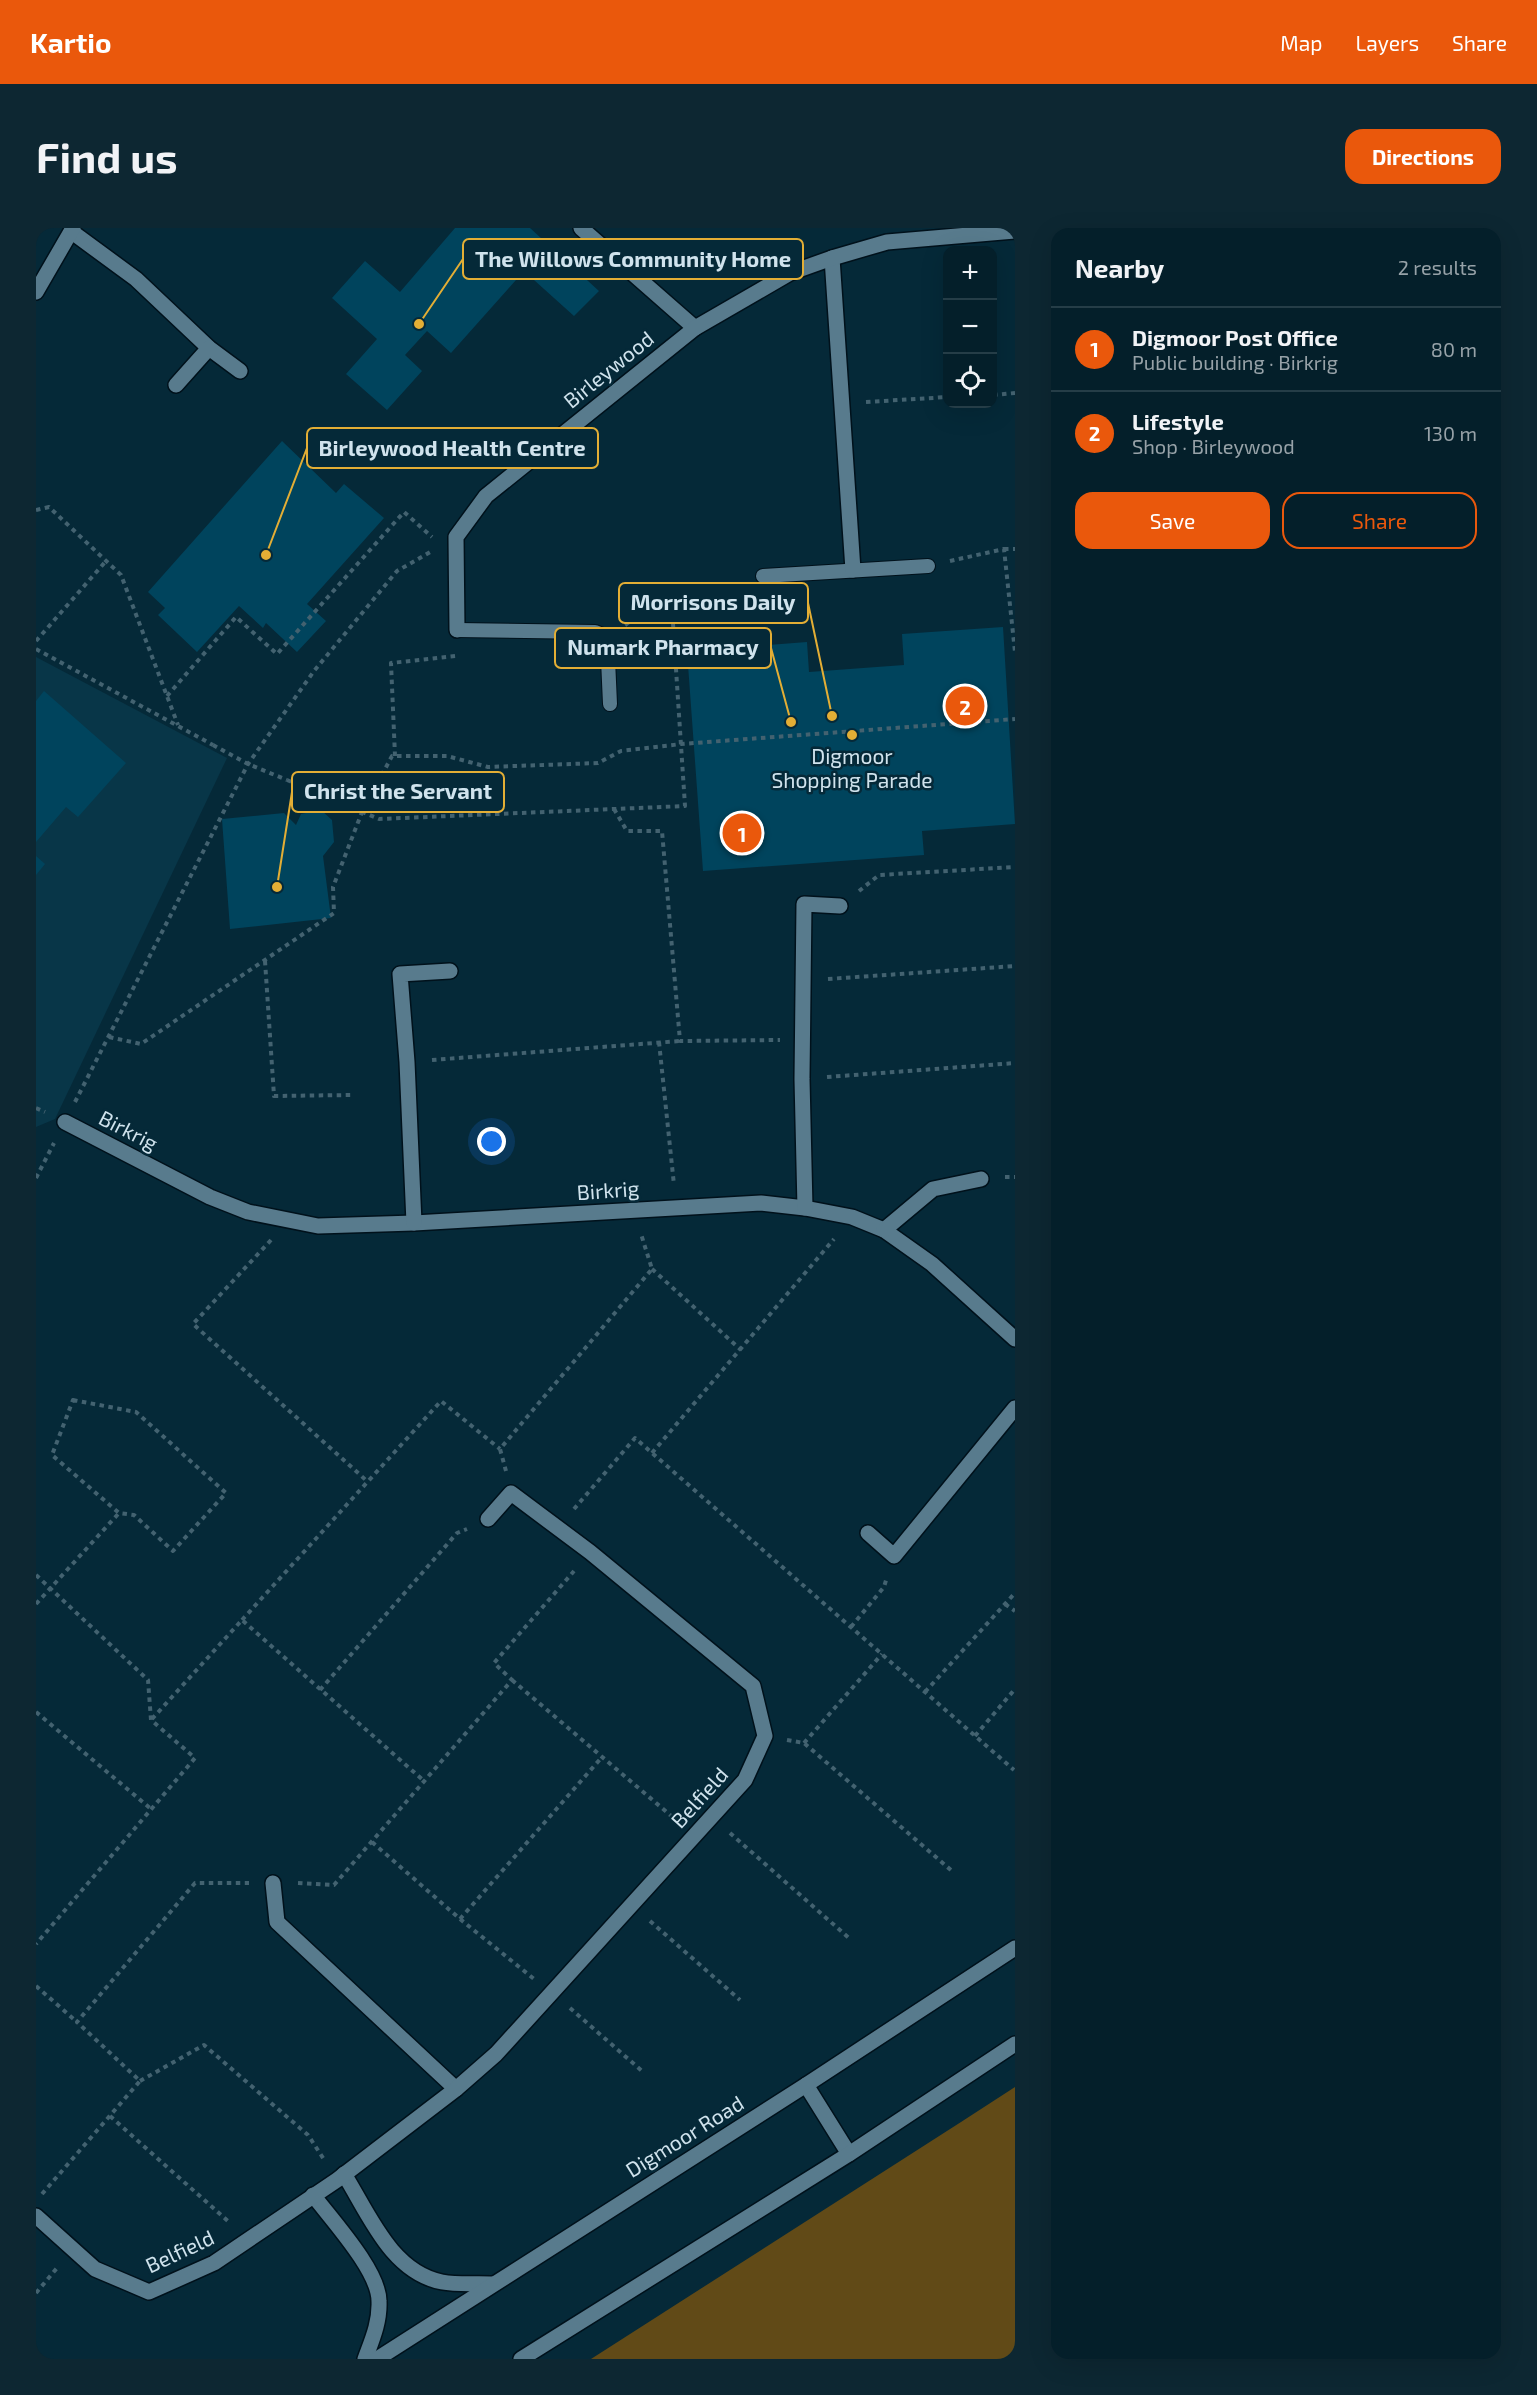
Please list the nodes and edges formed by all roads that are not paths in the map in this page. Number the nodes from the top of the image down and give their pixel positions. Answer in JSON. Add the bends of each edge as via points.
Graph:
{"nodes":[{"id":1,"x":580,"y":228,"type":"edge"},
{"id":2,"x":73,"y":230,"type":"edge"},
{"id":3,"x":1015,"y":231,"type":"edge"},
{"id":4,"x":942,"y":232,"type":"edge"},
{"id":5,"x":832,"y":258,"type":"junction"},
{"id":6,"x":36,"y":292,"type":"edge"},
{"id":7,"x":694,"y":328,"type":"junction"},
{"id":8,"x":209,"y":348,"type":"junction"},
{"id":9,"x":240,"y":370,"type":"dead end"},
{"id":10,"x":176,"y":385,"type":"dead end"},
{"id":11,"x":928,"y":566,"type":"road end"},
{"id":12,"x":853,"y":570,"type":"junction"},
{"id":13,"x":763,"y":576,"type":"road end"},
{"id":14,"x":457,"y":630,"type":"joint"},
{"id":15,"x":610,"y":704,"type":"dead end"},
{"id":16,"x":840,"y":906,"type":"road end"},
{"id":17,"x":450,"y":971,"type":"dead end"},
{"id":18,"x":65,"y":1122,"type":"road end"},
{"id":19,"x":981,"y":1179,"type":"dead end"},
{"id":20,"x":805,"y":1208,"type":"junction"},
{"id":21,"x":414,"y":1223,"type":"junction"},
{"id":22,"x":884,"y":1230,"type":"junction"},
{"id":23,"x":1015,"y":1339,"type":"edge"},
{"id":24,"x":1015,"y":1408,"type":"edge"},
{"id":25,"x":488,"y":1519,"type":"road end"},
{"id":26,"x":868,"y":1533,"type":"dead end"},
{"id":27,"x":273,"y":1882,"type":"dead end"},
{"id":28,"x":1015,"y":1948,"type":"edge"},
{"id":29,"x":1015,"y":2044,"type":"edge"},
{"id":30,"x":806,"y":2085,"type":"junction"},
{"id":31,"x":456,"y":2089,"type":"junction"},
{"id":32,"x":849,"y":2154,"type":"junction"},
{"id":33,"x":341,"y":2177,"type":"junction"},
{"id":34,"x":313,"y":2195,"type":"junction"},
{"id":35,"x":36,"y":2216,"type":"edge"},
{"id":36,"x":493,"y":2284,"type":"junction"},
{"id":37,"x":365,"y":2359,"type":"edge"},
{"id":38,"x":377,"y":2359,"type":"edge"},
{"id":39,"x":521,"y":2359,"type":"edge"}],
"edges":[{"from":1,"to":7,"type":"street"},
{"from":2,"to":6,"type":"street"},
{"from":2,"to":8,"type":"street","via":[[136,279]]},
{"from":3,"to":4,"type":"street","name":"Birleywood"},
{"from":4,"to":5,"type":"street","name":"Birleywood"},
{"from":5,"to":7,"type":"street","name":"Birleywood","via":[[790,273]]},
{"from":5,"to":12,"type":"street"},
{"from":7,"to":14,"type":"street","name":"Birleywood","via":[[486,496],[456,537]]},
{"from":8,"to":9,"type":"street"},
{"from":8,"to":10,"type":"street"},
{"from":11,"to":12,"type":"lane"},
{"from":12,"to":13,"type":"lane"},
{"from":14,"to":15,"type":"lane","via":[[595,632],[607,637]]},
{"from":16,"to":20,"type":"street","via":[[804,904]]},
{"from":17,"to":21,"type":"street","via":[[400,974]]},
{"from":18,"to":21,"type":"street","name":"Birkrig","via":[[210,1197],[248,1212],[318,1226]]},
{"from":19,"to":22,"type":"street","via":[[933,1189]]},
{"from":20,"to":21,"type":"street","name":"Birkrig","via":[[761,1203]]},
{"from":20,"to":22,"type":"street","name":"Birkrig","via":[[852,1217]]},
{"from":22,"to":23,"type":"street","name":"Birkrig","via":[[932,1264]]},
{"from":24,"to":26,"type":"street","via":[[894,1556]]},
{"from":25,"to":31,"type":"street","name":"Belfield","via":[[511,1493],[600,1559],[753,1686],[765,1736],[746,1780],[496,2054]]},
{"from":27,"to":31,"type":"street","via":[[277,1922]]},
{"from":28,"to":30,"type":"street","name":"Digmoor Road"},
{"from":29,"to":32,"type":"street"},
{"from":30,"to":32,"type":"street"},
{"from":30,"to":36,"type":"street","name":"Digmoor Road"},
{"from":31,"to":33,"type":"street","name":"Belfield"},
{"from":32,"to":39,"type":"street"},
{"from":33,"to":34,"type":"street","name":"Belfield"},
{"from":33,"to":36,"type":"street","via":[[392,2252],[414,2271],[441,2282]]},
{"from":34,"to":35,"type":"street","name":"Belfield","via":[[214,2263],[149,2292],[95,2269]]},
{"from":34,"to":37,"type":"street","via":[[370,2271],[380,2298],[377,2326]]},
{"from":36,"to":38,"type":"street","name":"Digmoor Road"}]}
